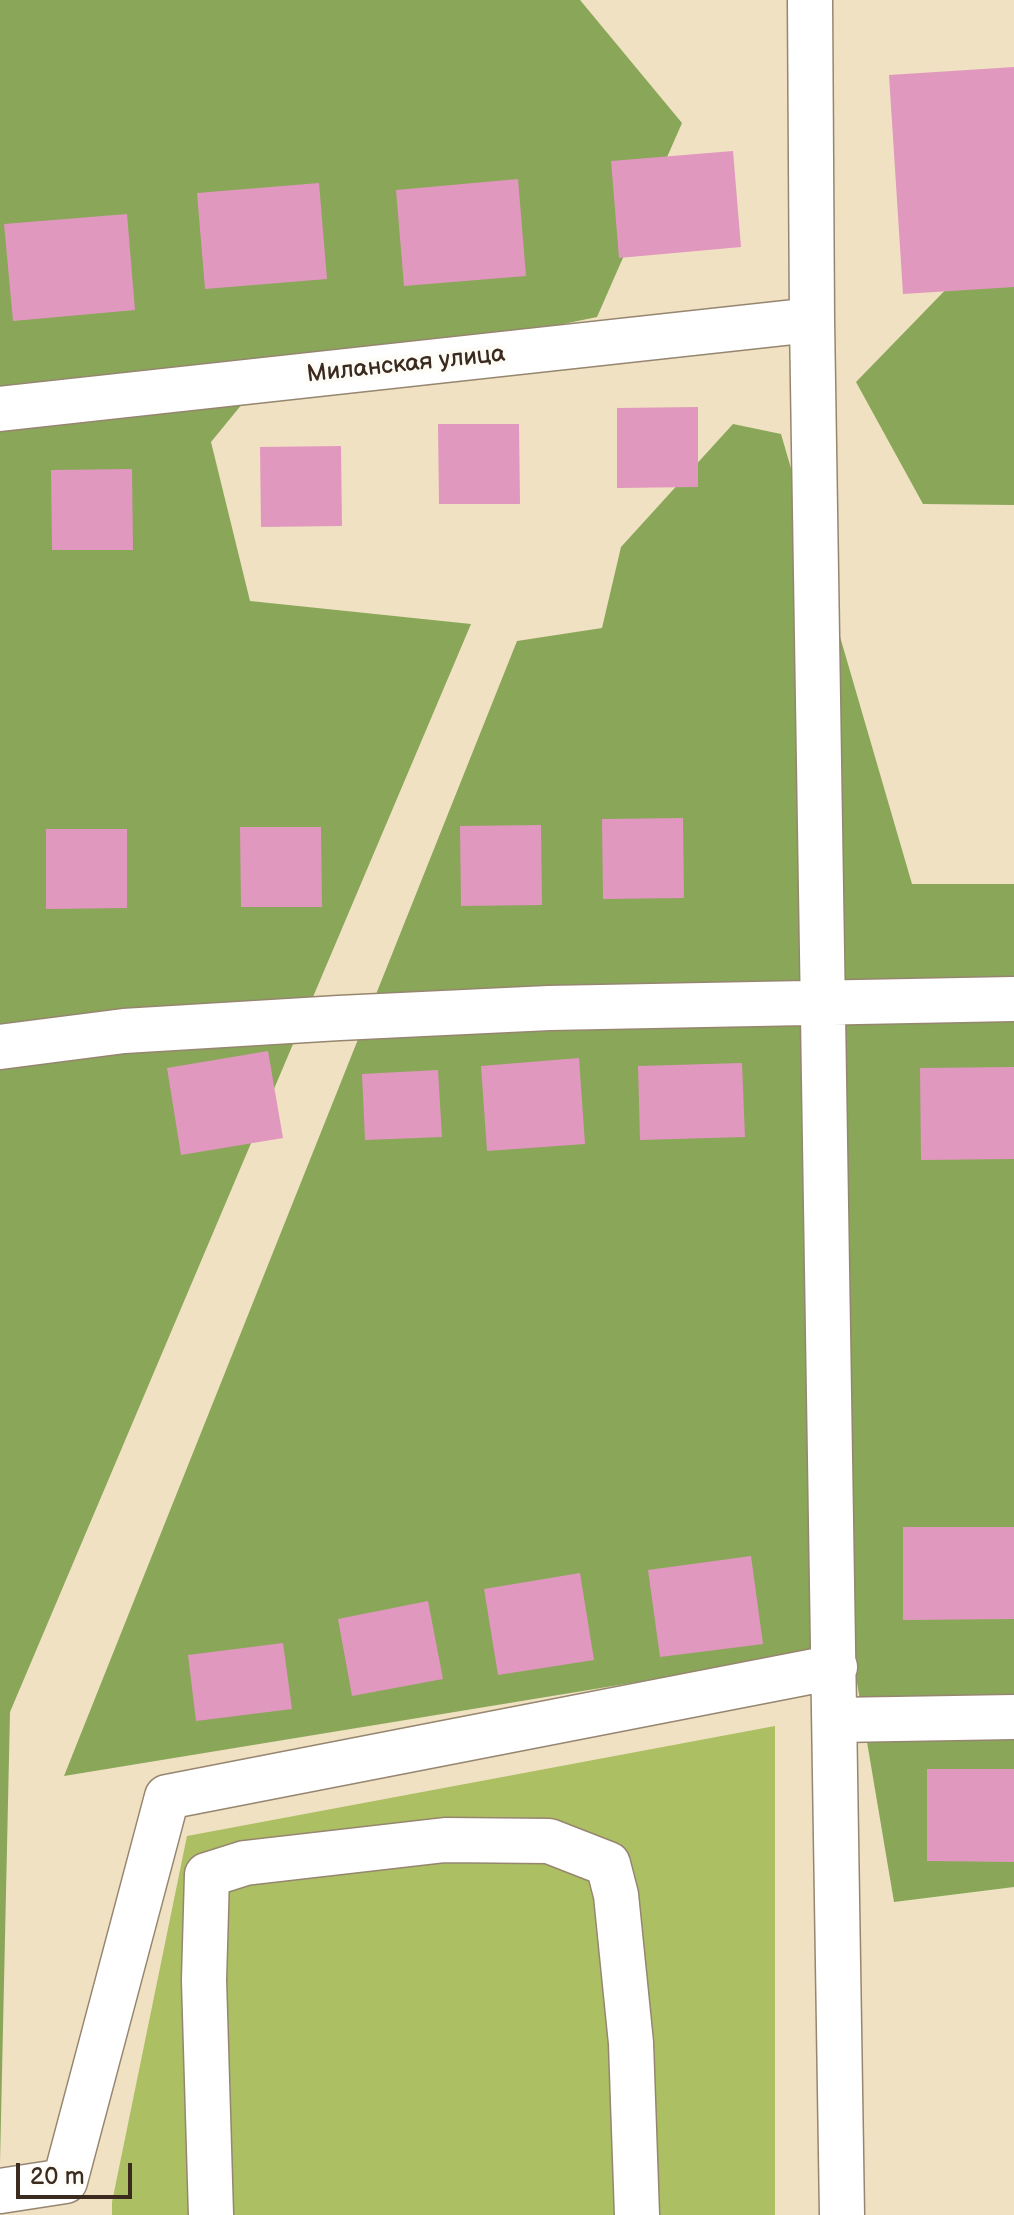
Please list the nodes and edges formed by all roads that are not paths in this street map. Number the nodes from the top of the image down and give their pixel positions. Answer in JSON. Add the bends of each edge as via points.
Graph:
{"nodes":[{"id":1,"x":810,"y":0,"type":"edge"},
{"id":2,"x":812,"y":320,"type":"junction"},
{"id":3,"x":0,"y":409,"type":"edge"},
{"id":4,"x":1014,"y":999,"type":"edge"},
{"id":5,"x":825,"y":1003,"type":"junction"},
{"id":6,"x":0,"y":1047,"type":"edge"},
{"id":7,"x":835,"y":1667,"type":"junction"},
{"id":8,"x":1014,"y":1717,"type":"edge"},
{"id":9,"x":837,"y":1720,"type":"junction"},
{"id":10,"x":0,"y":2191,"type":"edge"},
{"id":11,"x":211,"y":2215,"type":"edge"},
{"id":12,"x":637,"y":2215,"type":"edge"},
{"id":13,"x":842,"y":2215,"type":"edge"}],
"edges":[{"from":1,"to":2,"type":"street"},
{"from":2,"to":3,"type":"street","name":"Миланская улица"},
{"from":2,"to":5,"type":"street"},
{"from":4,"to":5,"type":"street"},
{"from":5,"to":6,"type":"street","via":[[323,1018],[124,1031]]},
{"from":5,"to":7,"type":"street"},
{"from":7,"to":9,"type":"street"},
{"from":7,"to":10,"type":"street","via":[[167,1797],[65,2181]]},
{"from":8,"to":9,"type":"street"},
{"from":9,"to":13,"type":"street"},
{"from":11,"to":12,"type":"street","via":[[204,1980],[207,1875],[245,1863],[445,1840],[549,1841],[608,1864],[631,2043]]}]}
